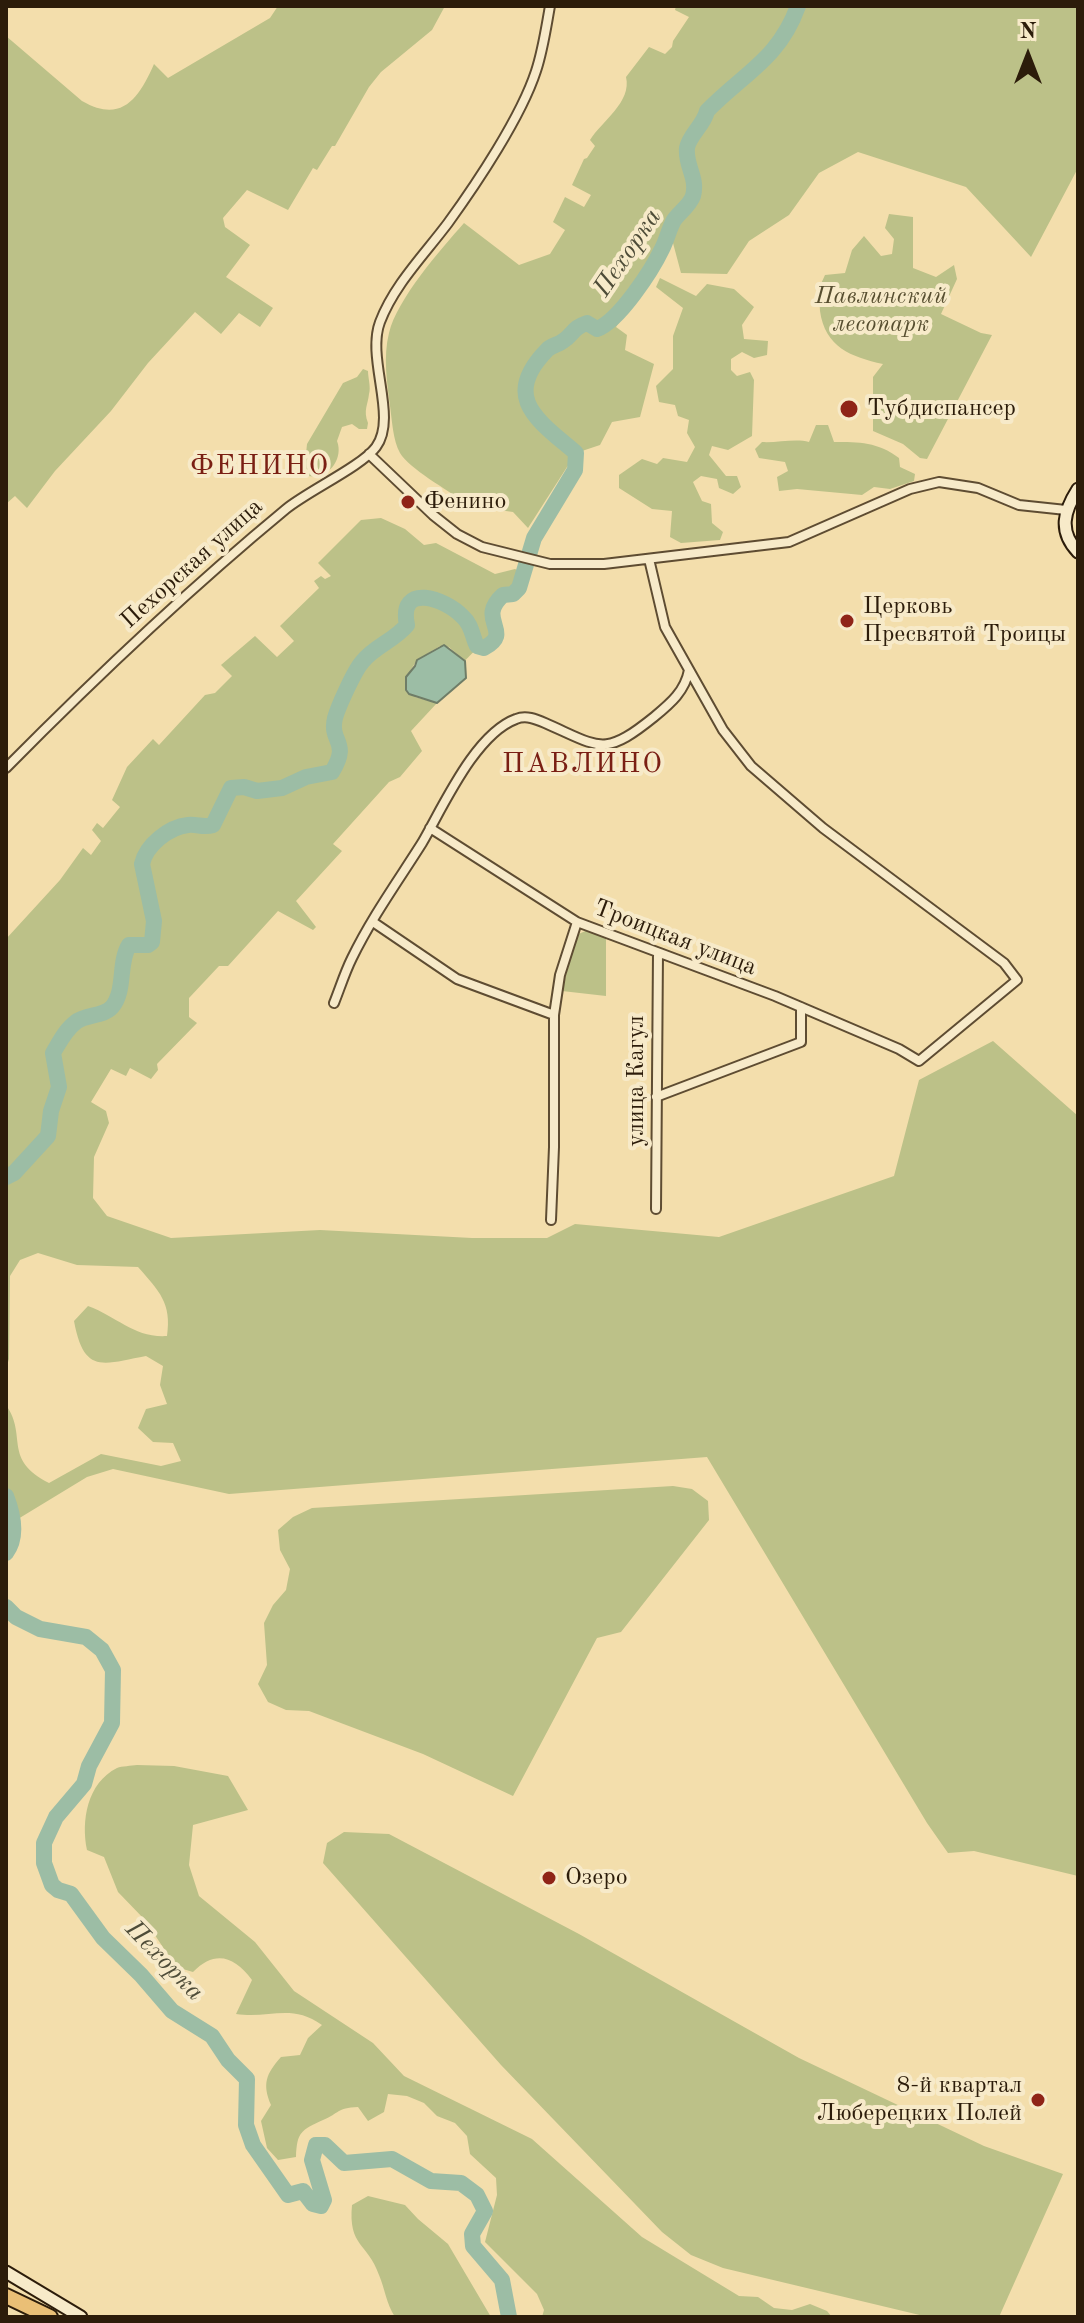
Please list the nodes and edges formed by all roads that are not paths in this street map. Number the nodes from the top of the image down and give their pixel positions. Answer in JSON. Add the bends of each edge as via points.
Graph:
{"nodes":[{"id":1,"x":550,"y":6,"type":"edge"},
{"id":2,"x":369,"y":454,"type":"junction"},
{"id":3,"x":1078,"y":489,"type":"edge"},
{"id":4,"x":1066,"y":510,"type":"junction"},
{"id":5,"x":1078,"y":552,"type":"edge"},
{"id":6,"x":649,"y":559,"type":"junction"},
{"id":7,"x":689,"y":670,"type":"junction"},
{"id":8,"x":6,"y":768,"type":"edge"},
{"id":9,"x":430,"y":828,"type":"junction"},
{"id":10,"x":373,"y":922,"type":"junction"},
{"id":11,"x":577,"y":922,"type":"junction"},
{"id":12,"x":658,"y":953,"type":"junction"},
{"id":13,"x":334,"y":1003,"type":"dead end"},
{"id":14,"x":801,"y":1007,"type":"junction"},
{"id":15,"x":554,"y":1015,"type":"junction"},
{"id":16,"x":656,"y":1097,"type":"junction"},
{"id":17,"x":656,"y":1209,"type":"dead end"},
{"id":18,"x":551,"y":1220,"type":"dead end"},
{"id":19,"x":6,"y":2272,"type":"edge"},
{"id":20,"x":6,"y":2296,"type":"edge"},
{"id":21,"x":50,"y":2317,"type":"edge"},
{"id":22,"x":81,"y":2317,"type":"edge"}],
"edges":[{"from":1,"to":2,"type":"street","via":[[540,61],[517,111],[462,204],[394,293],[379,325],[376,357],[383,426]]},
{"from":2,"to":6,"type":"street","via":[[433,515],[482,547],[574,566]]},
{"from":2,"to":8,"type":"street","name":"Пехорская улица","via":[[303,495],[147,629]]},
{"from":3,"to":4,"type":"street"},
{"from":4,"to":5,"type":"street","via":[[1065,532]]},
{"from":4,"to":6,"type":"street","via":[[1019,505],[978,488],[939,482],[910,489],[789,542]]},
{"from":6,"to":7,"type":"street","via":[[665,627]]},
{"from":7,"to":9,"type":"street","via":[[686,685],[669,705],[615,743],[586,743],[531,717],[511,721],[459,777]]},
{"from":7,"to":14,"type":"street","name":"Троицкая улица","via":[[735,747],[772,786],[1004,963],[1017,980],[919,1061]]},
{"from":9,"to":10,"type":"street"},
{"from":9,"to":11,"type":"street","name":"Троицкая улица"},
{"from":10,"to":13,"type":"street"},
{"from":10,"to":15,"type":"street","via":[[457,979]]},
{"from":11,"to":12,"type":"street","name":"Троицкая улица"},
{"from":11,"to":15,"type":"street"},
{"from":12,"to":14,"type":"street","name":"Троицкая улица"},
{"from":12,"to":16,"type":"street","name":"улица Кагул"},
{"from":14,"to":16,"type":"street","via":[[801,1042]]},
{"from":15,"to":18,"type":"street"},
{"from":16,"to":17,"type":"street","name":"улица Кагул"},
{"from":19,"to":22,"type":"street"},
{"from":20,"to":21,"type":"highway"}]}
